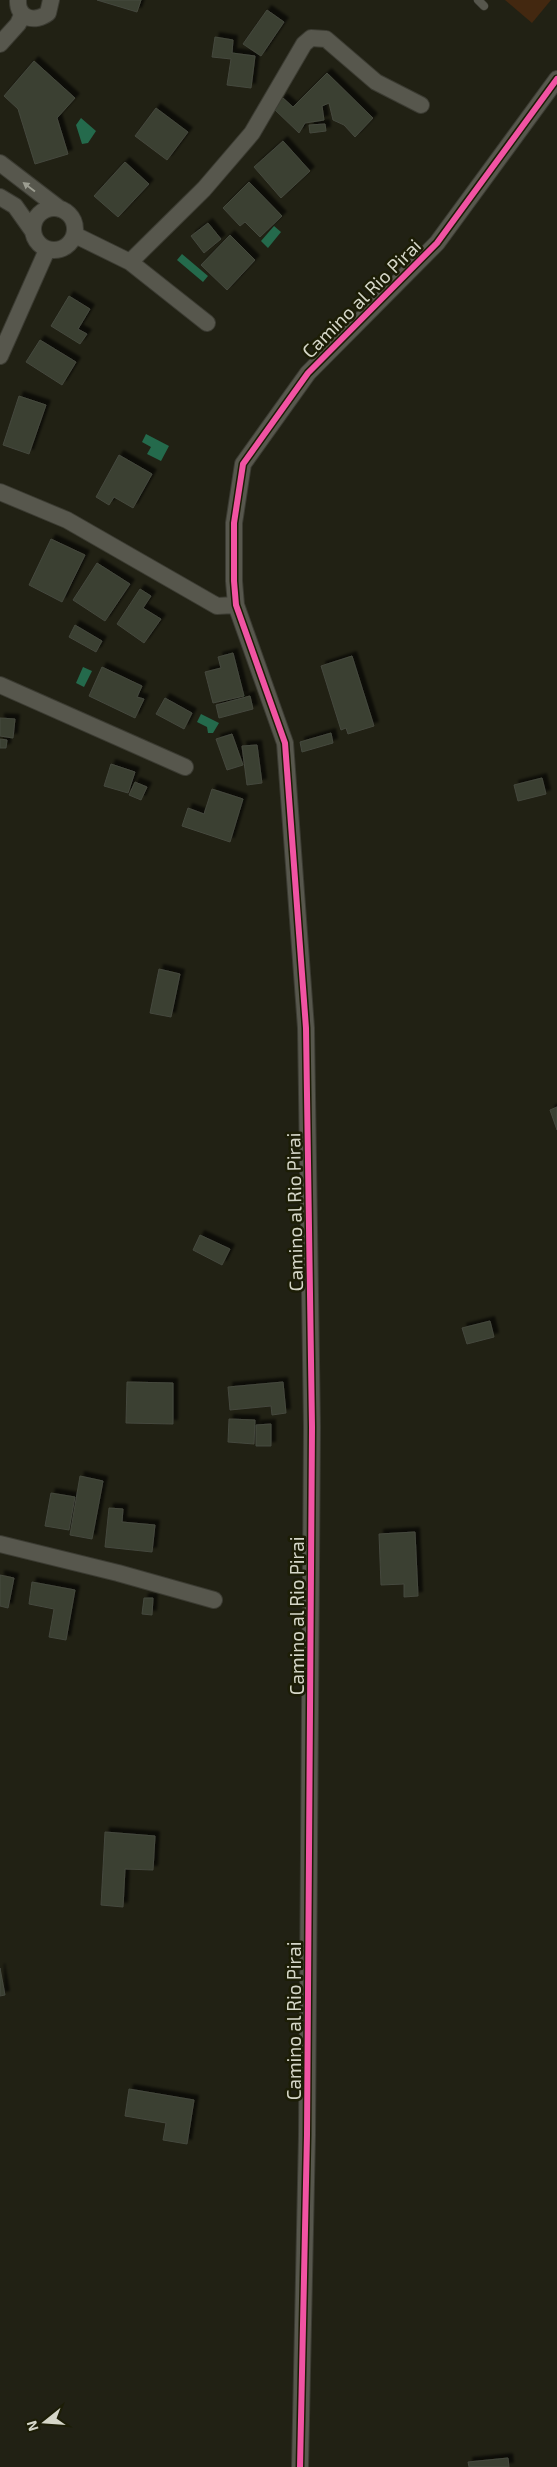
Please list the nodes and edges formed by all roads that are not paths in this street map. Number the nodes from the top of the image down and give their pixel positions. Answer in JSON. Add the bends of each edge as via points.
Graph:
{"nodes":[{"id":1,"x":51,"y":0,"type":"edge"},
{"id":2,"x":478,"y":0,"type":"edge"},
{"id":3,"x":484,"y":6,"type":"dead end"},
{"id":4,"x":20,"y":7,"type":"edge"},
{"id":5,"x":0,"y":44,"type":"edge"},
{"id":6,"x":557,"y":79,"type":"edge"},
{"id":7,"x":421,"y":105,"type":"dead end"},
{"id":8,"x":0,"y":163,"type":"edge"},
{"id":9,"x":0,"y":197,"type":"edge"},
{"id":10,"x":60,"y":209,"type":"junction"},
{"id":11,"x":32,"y":230,"type":"junction"},
{"id":12,"x":74,"y":235,"type":"junction"},
{"id":13,"x":47,"y":250,"type":"junction"},
{"id":14,"x":130,"y":262,"type":"junction"},
{"id":15,"x":207,"y":323,"type":"dead end"},
{"id":16,"x":0,"y":356,"type":"edge"},
{"id":17,"x":0,"y":492,"type":"edge"},
{"id":18,"x":236,"y":605,"type":"junction"},
{"id":19,"x":0,"y":685,"type":"edge"},
{"id":20,"x":185,"y":767,"type":"dead end"},
{"id":21,"x":0,"y":1544,"type":"edge"},
{"id":22,"x":214,"y":1600,"type":"dead end"},
{"id":23,"x":300,"y":2467,"type":"edge"}],
"edges":[{"from":1,"to":4,"type":"street","via":[[48,13],[41,19],[31,19]]},
{"from":2,"to":3,"type":"lane"},
{"from":4,"to":5,"type":"street","via":[[18,24]]},
{"from":6,"to":18,"type":"street","name":"Camino al Rio Pirai","via":[[437,243],[308,373],[243,464],[234,523]]},
{"from":7,"to":14,"type":"street","via":[[376,82],[326,39],[311,38],[304,44],[252,132],[204,189]]},
{"from":10,"to":8,"type":"street","one_way":true},
{"from":9,"to":11,"type":"street","via":[[14,206]]},
{"from":10,"to":11,"type":"street","via":[[41,212]]},
{"from":10,"to":12,"type":"street","via":[[74,222]]},
{"from":11,"to":13,"type":"street","via":[[37,242]]},
{"from":12,"to":13,"type":"street","via":[[61,250]]},
{"from":12,"to":14,"type":"street"},
{"from":13,"to":16,"type":"street"},
{"from":14,"to":15,"type":"street"},
{"from":17,"to":18,"type":"street","via":[[67,520],[217,606]]},
{"from":18,"to":23,"type":"street","name":"Camino al Rio Pirai","via":[[285,743],[306,1028],[312,1427],[307,2135]]},
{"from":19,"to":20,"type":"street"},
{"from":21,"to":22,"type":"street"}]}
